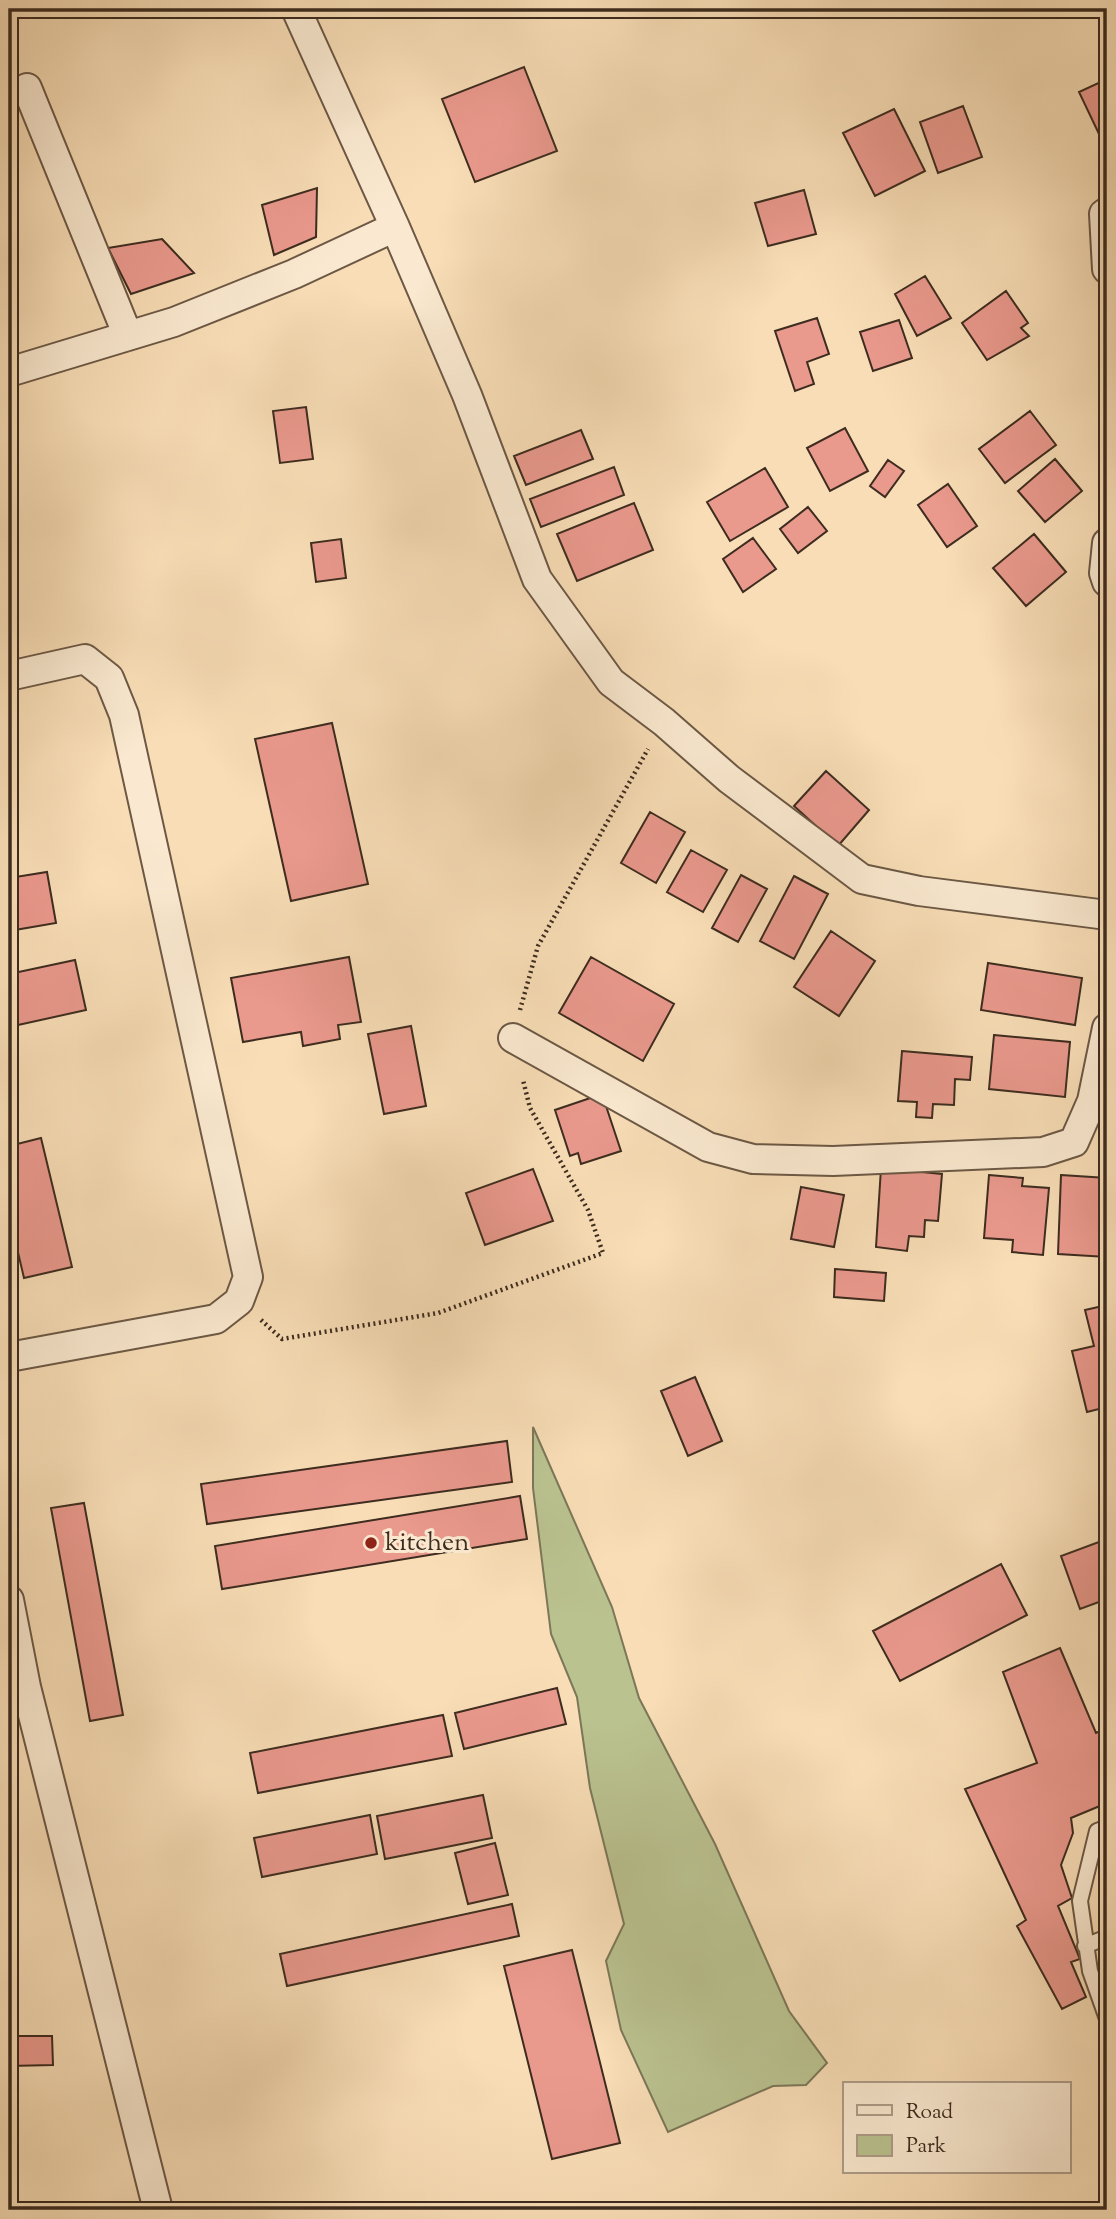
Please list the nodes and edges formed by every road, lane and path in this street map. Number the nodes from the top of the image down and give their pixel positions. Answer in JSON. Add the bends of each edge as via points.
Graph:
{"nodes":[{"id":1,"x":296,"y":9,"type":"edge"},
{"id":2,"x":27,"y":88,"type":"dead end"},
{"id":3,"x":1107,"y":212,"type":"edge"},
{"id":4,"x":395,"y":227,"type":"junction"},
{"id":5,"x":1107,"y":269,"type":"edge"},
{"id":6,"x":128,"y":336,"type":"junction"},
{"id":7,"x":9,"y":372,"type":"edge"},
{"id":8,"x":1107,"y":543,"type":"edge"},
{"id":9,"x":1107,"y":582,"type":"edge"},
{"id":10,"x":9,"y":676,"type":"edge"},
{"id":11,"x":664,"y":722,"type":"junction"},
{"id":12,"x":1107,"y":915,"type":"edge"},
{"id":13,"x":1107,"y":1028,"type":"edge"},
{"id":14,"x":513,"y":1038,"type":"junction"},
{"id":15,"x":239,"y":1301,"type":"junction"},
{"id":16,"x":9,"y":1357,"type":"edge"},
{"id":17,"x":9,"y":1600,"type":"edge"},
{"id":18,"x":1107,"y":1827,"type":"edge"},
{"id":19,"x":1107,"y":1937,"type":"edge"},
{"id":20,"x":1085,"y":1946,"type":"junction"},
{"id":21,"x":1107,"y":2019,"type":"edge"},
{"id":22,"x":158,"y":2210,"type":"edge"}],
"edges":[{"from":1,"to":4,"type":"street"},
{"from":2,"to":6,"type":"street"},
{"from":3,"to":5,"type":"street"},
{"from":4,"to":6,"type":"street","via":[[294,274]]},
{"from":4,"to":11,"type":"street","via":[[467,395],[537,579],[611,682]]},
{"from":6,"to":7,"type":"street"},
{"from":8,"to":9,"type":"street"},
{"from":10,"to":15,"type":"street","via":[[85,659],[108,678],[124,715],[247,1277]]},
{"from":11,"to":12,"type":"street","via":[[729,779],[862,879],[919,891]]},
{"from":11,"to":14,"type":"path","via":[[538,946]]},
{"from":13,"to":14,"type":"street","via":[[1092,1101],[1074,1142],[1043,1152],[833,1161],[753,1159],[708,1146]]},
{"from":14,"to":15,"type":"path","via":[[530,1108],[588,1210],[603,1254],[438,1313],[282,1339]]},
{"from":15,"to":16,"type":"street","via":[[216,1319]]},
{"from":17,"to":22,"type":"street","via":[[26,1687]]},
{"from":18,"to":20,"type":"lane","via":[[1097,1831],[1080,1901]]},
{"from":19,"to":20,"type":"lane"},
{"from":20,"to":21,"type":"lane"}]}
